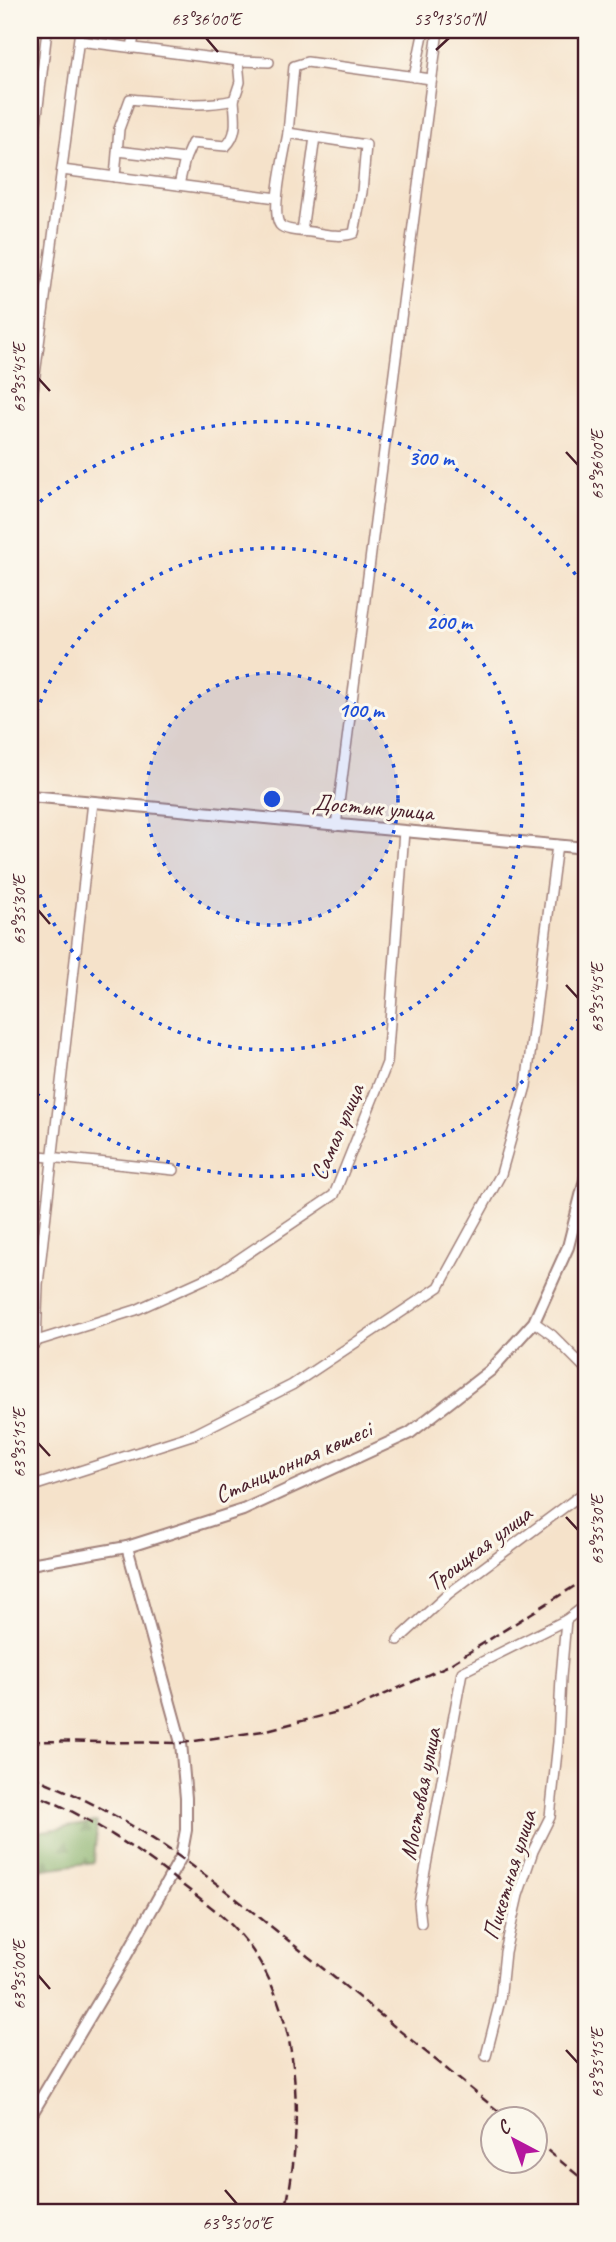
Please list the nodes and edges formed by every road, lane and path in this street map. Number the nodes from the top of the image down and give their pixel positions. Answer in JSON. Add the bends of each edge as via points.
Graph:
{"nodes":[{"id":1,"x":47,"y":30,"type":"edge"},
{"id":2,"x":80,"y":30,"type":"edge"},
{"id":3,"x":135,"y":30,"type":"edge"},
{"id":4,"x":424,"y":30,"type":"edge"},
{"id":5,"x":438,"y":30,"type":"edge"},
{"id":6,"x":79,"y":41,"type":"junction"},
{"id":7,"x":132,"y":48,"type":"junction"},
{"id":8,"x":238,"y":61,"type":"junction"},
{"id":9,"x":269,"y":62,"type":"dead end"},
{"id":10,"x":414,"y":77,"type":"junction"},
{"id":11,"x":431,"y":79,"type":"junction"},
{"id":12,"x":234,"y":100,"type":"junction"},
{"id":13,"x":288,"y":133,"type":"junction"},
{"id":14,"x":315,"y":137,"type":"junction"},
{"id":15,"x":118,"y":151,"type":"junction"},
{"id":16,"x":185,"y":159,"type":"junction"},
{"id":17,"x":62,"y":170,"type":"junction"},
{"id":18,"x":30,"y":174,"type":"edge"},
{"id":19,"x":115,"y":177,"type":"junction"},
{"id":20,"x":179,"y":185,"type":"junction"},
{"id":21,"x":278,"y":198,"type":"junction"},
{"id":22,"x":302,"y":231,"type":"junction"},
{"id":23,"x":30,"y":413,"type":"edge"},
{"id":24,"x":30,"y":796,"type":"edge"},
{"id":25,"x":93,"y":802,"type":"junction"},
{"id":26,"x":336,"y":826,"type":"junction"},
{"id":27,"x":404,"y":831,"type":"junction"},
{"id":28,"x":557,"y":845,"type":"junction"},
{"id":29,"x":586,"y":848,"type":"edge"},
{"id":30,"x":30,"y":1155,"type":"edge"},
{"id":31,"x":52,"y":1157,"type":"junction"},
{"id":32,"x":174,"y":1170,"type":"dead end"},
{"id":33,"x":586,"y":1176,"type":"edge"},
{"id":34,"x":534,"y":1322,"type":"junction"},
{"id":35,"x":33,"y":1343,"type":"edge"},
{"id":36,"x":586,"y":1354,"type":"edge"},
{"id":37,"x":574,"y":1356,"type":"junction"},
{"id":38,"x":586,"y":1369,"type":"edge"},
{"id":39,"x":30,"y":1487,"type":"edge"},
{"id":40,"x":586,"y":1491,"type":"edge"},
{"id":41,"x":127,"y":1547,"type":"junction"},
{"id":42,"x":30,"y":1563,"type":"edge"},
{"id":43,"x":586,"y":1605,"type":"edge"},
{"id":44,"x":566,"y":1620,"type":"junction"},
{"id":45,"x":398,"y":1640,"type":"dead end"},
{"id":46,"x":421,"y":1923,"type":"dead end"},
{"id":47,"x":486,"y":2056,"type":"dead end"},
{"id":48,"x":30,"y":2117,"type":"edge"}],
"edges":[{"from":1,"to":18,"type":"street"},
{"from":2,"to":6,"type":"street"},
{"from":3,"to":7,"type":"street"},
{"from":4,"to":10,"type":"street"},
{"from":5,"to":11,"type":"street"},
{"from":6,"to":7,"type":"street"},
{"from":6,"to":17,"type":"street"},
{"from":7,"to":8,"type":"street"},
{"from":8,"to":9,"type":"street"},
{"from":8,"to":12,"type":"street","via":[[240,82]]},
{"from":10,"to":11,"type":"street"},
{"from":10,"to":13,"type":"street","via":[[307,62],[294,66]]},
{"from":11,"to":26,"type":"street"},
{"from":12,"to":15,"type":"street","via":[[130,99],[119,130]]},
{"from":12,"to":16,"type":"street","via":[[233,139],[226,146],[192,143]]},
{"from":13,"to":14,"type":"street"},
{"from":13,"to":21,"type":"street"},
{"from":14,"to":22,"type":"street"},
{"from":14,"to":22,"type":"street","via":[[366,145],[362,192],[354,233]]},
{"from":15,"to":16,"type":"street"},
{"from":15,"to":19,"type":"street"},
{"from":16,"to":20,"type":"street"},
{"from":17,"to":19,"type":"street"},
{"from":17,"to":23,"type":"street"},
{"from":19,"to":20,"type":"street"},
{"from":20,"to":21,"type":"street"},
{"from":21,"to":22,"type":"street","via":[[279,224]]},
{"from":24,"to":25,"type":"street","name":"Достык улица"},
{"from":25,"to":26,"type":"street","name":"Достык улица"},
{"from":25,"to":31,"type":"street"},
{"from":26,"to":27,"type":"street","name":"Достык улица"},
{"from":27,"to":28,"type":"street","name":"Достык улица"},
{"from":27,"to":35,"type":"street","name":"Самал улица","via":[[387,1063],[334,1195],[220,1272],[136,1310]]},
{"from":28,"to":29,"type":"street","name":"Достык улица"},
{"from":28,"to":39,"type":"street","via":[[526,1086],[501,1174],[439,1287],[292,1385],[194,1434]]},
{"from":30,"to":31,"type":"street"},
{"from":31,"to":32,"type":"street"},
{"from":31,"to":35,"type":"street"},
{"from":33,"to":34,"type":"street","name":"Станционная көшесі","via":[[568,1247]]},
{"from":34,"to":37,"type":"street"},
{"from":34,"to":41,"type":"street","name":"Станционная көшесі","via":[[491,1370],[410,1433],[243,1510]]},
{"from":36,"to":37,"type":"street"},
{"from":37,"to":38,"type":"street"},
{"from":40,"to":45,"type":"street","name":"Троицкая улица","via":[[448,1594]]},
{"from":41,"to":42,"type":"street","name":"Станционная көшесі"},
{"from":41,"to":48,"type":"street","via":[[181,1743],[186,1798],[183,1848],[172,1877]]},
{"from":43,"to":44,"type":"street"},
{"from":44,"to":46,"type":"street","name":"Мостовая улица","via":[[462,1672],[419,1903]]},
{"from":44,"to":47,"type":"street","name":"Пикетная улица","via":[[550,1817],[518,1895]]}]}
